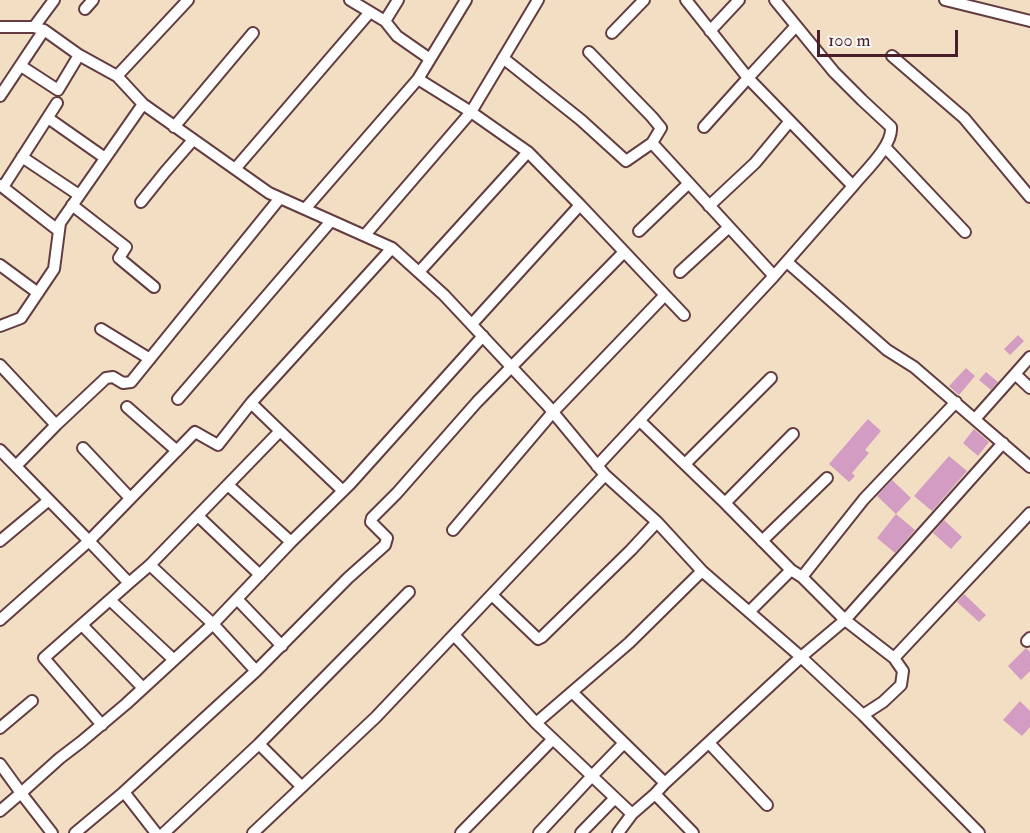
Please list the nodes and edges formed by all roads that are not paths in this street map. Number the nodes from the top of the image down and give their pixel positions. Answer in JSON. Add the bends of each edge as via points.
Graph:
{"nodes":[{"id":1,"x":54,"y":0,"type":"edge"},
{"id":2,"x":93,"y":0,"type":"edge"},
{"id":3,"x":188,"y":0,"type":"edge"},
{"id":4,"x":350,"y":0,"type":"edge"},
{"id":5,"x":398,"y":0,"type":"edge"},
{"id":6,"x":466,"y":0,"type":"edge"},
{"id":7,"x":538,"y":0,"type":"edge"},
{"id":8,"x":644,"y":0,"type":"edge"},
{"id":9,"x":686,"y":0,"type":"edge"},
{"id":10,"x":739,"y":0,"type":"edge"},
{"id":11,"x":774,"y":0,"type":"edge"},
{"id":12,"x":945,"y":0,"type":"edge"},
{"id":13,"x":85,"y":9,"type":"dead end"},
{"id":14,"x":370,"y":12,"type":"junction"},
{"id":15,"x":385,"y":21,"type":"junction"},
{"id":16,"x":1030,"y":21,"type":"edge"},
{"id":17,"x":796,"y":26,"type":"junction"},
{"id":18,"x":0,"y":27,"type":"edge"},
{"id":19,"x":39,"y":28,"type":"junction"},
{"id":20,"x":710,"y":31,"type":"junction"},
{"id":21,"x":253,"y":33,"type":"dead end"},
{"id":22,"x":612,"y":33,"type":"dead end"},
{"id":23,"x":589,"y":52,"type":"dead end"},
{"id":24,"x":80,"y":55,"type":"junction"},
{"id":25,"x":892,"y":56,"type":"dead end"},
{"id":26,"x":503,"y":58,"type":"junction"},
{"id":27,"x":430,"y":59,"type":"junction"},
{"id":28,"x":21,"y":66,"type":"junction"},
{"id":29,"x":117,"y":76,"type":"junction"},
{"id":30,"x":747,"y":78,"type":"junction"},
{"id":31,"x":418,"y":79,"type":"junction"},
{"id":32,"x":0,"y":96,"type":"edge"},
{"id":33,"x":57,"y":103,"type":"dead end"},
{"id":34,"x":143,"y":104,"type":"junction"},
{"id":35,"x":471,"y":111,"type":"junction"},
{"id":36,"x":48,"y":118,"type":"junction"},
{"id":37,"x":790,"y":121,"type":"junction"},
{"id":38,"x":174,"y":127,"type":"junction"},
{"id":39,"x":704,"y":127,"type":"dead end"},
{"id":40,"x":193,"y":140,"type":"junction"},
{"id":41,"x":652,"y":143,"type":"junction"},
{"id":42,"x":885,"y":147,"type":"junction"},
{"id":43,"x":528,"y":152,"type":"junction"},
{"id":44,"x":22,"y":157,"type":"junction"},
{"id":45,"x":105,"y":158,"type":"junction"},
{"id":46,"x":235,"y":170,"type":"junction"},
{"id":47,"x":689,"y":183,"type":"junction"},
{"id":48,"x":1,"y":186,"type":"edge"},
{"id":49,"x":853,"y":186,"type":"junction"},
{"id":50,"x":79,"y":195,"type":"junction"},
{"id":51,"x":1030,"y":197,"type":"edge"},
{"id":52,"x":280,"y":198,"type":"junction"},
{"id":53,"x":141,"y":202,"type":"dead end"},
{"id":54,"x":72,"y":205,"type":"junction"},
{"id":55,"x":580,"y":205,"type":"junction"},
{"id":56,"x":709,"y":206,"type":"junction"},
{"id":57,"x":305,"y":209,"type":"junction"},
{"id":58,"x":331,"y":221,"type":"junction"},
{"id":59,"x":729,"y":227,"type":"junction"},
{"id":60,"x":59,"y":231,"type":"junction"},
{"id":61,"x":639,"y":231,"type":"dead end"},
{"id":62,"x":965,"y":232,"type":"dead end"},
{"id":63,"x":365,"y":236,"type":"junction"},
{"id":64,"x":392,"y":248,"type":"junction"},
{"id":65,"x":624,"y":252,"type":"junction"},
{"id":66,"x":787,"y":262,"type":"junction"},
{"id":67,"x":0,"y":265,"type":"edge"},
{"id":68,"x":419,"y":272,"type":"junction"},
{"id":69,"x":680,"y":272,"type":"dead end"},
{"id":70,"x":774,"y":276,"type":"junction"},
{"id":71,"x":154,"y":287,"type":"dead end"},
{"id":72,"x":38,"y":293,"type":"junction"},
{"id":73,"x":665,"y":295,"type":"junction"},
{"id":74,"x":684,"y":315,"type":"dead end"},
{"id":75,"x":472,"y":324,"type":"junction"},
{"id":76,"x":0,"y":326,"type":"edge"},
{"id":77,"x":101,"y":329,"type":"dead end"},
{"id":78,"x":483,"y":336,"type":"junction"},
{"id":79,"x":1030,"y":357,"type":"edge"},
{"id":80,"x":150,"y":359,"type":"junction"},
{"id":81,"x":0,"y":365,"type":"edge"},
{"id":82,"x":512,"y":368,"type":"junction"},
{"id":83,"x":1015,"y":374,"type":"junction"},
{"id":84,"x":771,"y":378,"type":"dead end"},
{"id":85,"x":1030,"y":388,"type":"edge"},
{"id":86,"x":178,"y":399,"type":"dead end"},
{"id":87,"x":956,"y":402,"type":"junction"},
{"id":88,"x":251,"y":403,"type":"junction"},
{"id":89,"x":127,"y":407,"type":"dead end"},
{"id":90,"x":553,"y":412,"type":"junction"},
{"id":91,"x":975,"y":419,"type":"junction"},
{"id":92,"x":640,"y":421,"type":"junction"},
{"id":93,"x":56,"y":426,"type":"junction"},
{"id":94,"x":280,"y":431,"type":"junction"},
{"id":95,"x":793,"y":434,"type":"dead end"},
{"id":96,"x":1003,"y":443,"type":"junction"},
{"id":97,"x":83,"y":448,"type":"dead end"},
{"id":98,"x":0,"y":450,"type":"edge"},
{"id":99,"x":177,"y":450,"type":"junction"},
{"id":100,"x":685,"y":464,"type":"junction"},
{"id":101,"x":16,"y":466,"type":"junction"},
{"id":102,"x":597,"y":466,"type":"junction"},
{"id":103,"x":1030,"y":467,"type":"edge"},
{"id":104,"x":605,"y":475,"type":"junction"},
{"id":105,"x":827,"y":478,"type":"dead end"},
{"id":106,"x":228,"y":485,"type":"junction"},
{"id":107,"x":343,"y":491,"type":"junction"},
{"id":108,"x":130,"y":498,"type":"junction"},
{"id":109,"x":49,"y":500,"type":"junction"},
{"id":110,"x":725,"y":503,"type":"junction"},
{"id":111,"x":1030,"y":513,"type":"edge"},
{"id":112,"x":198,"y":516,"type":"junction"},
{"id":113,"x":657,"y":522,"type":"junction"},
{"id":114,"x":453,"y":530,"type":"dead end"},
{"id":115,"x":0,"y":541,"type":"edge"},
{"id":116,"x":88,"y":541,"type":"junction"},
{"id":117,"x":762,"y":541,"type":"junction"},
{"id":118,"x":291,"y":542,"type":"junction"},
{"id":119,"x":150,"y":565,"type":"junction"},
{"id":120,"x":791,"y":570,"type":"junction"},
{"id":121,"x":702,"y":571,"type":"junction"},
{"id":122,"x":260,"y":575,"type":"junction"},
{"id":123,"x":802,"y":578,"type":"junction"},
{"id":124,"x":129,"y":583,"type":"junction"},
{"id":125,"x":409,"y":592,"type":"dead end"},
{"id":126,"x":492,"y":595,"type":"junction"},
{"id":127,"x":237,"y":599,"type":"junction"},
{"id":128,"x":110,"y":600,"type":"junction"},
{"id":129,"x":749,"y":612,"type":"junction"},
{"id":130,"x":0,"y":620,"type":"edge"},
{"id":131,"x":845,"y":620,"type":"junction"},
{"id":132,"x":213,"y":624,"type":"junction"},
{"id":133,"x":82,"y":625,"type":"junction"},
{"id":134,"x":454,"y":635,"type":"junction"},
{"id":135,"x":282,"y":646,"type":"junction"},
{"id":136,"x":801,"y":657,"type":"junction"},
{"id":137,"x":894,"y":658,"type":"junction"},
{"id":138,"x":174,"y":660,"type":"junction"},
{"id":139,"x":256,"y":671,"type":"junction"},
{"id":140,"x":143,"y":688,"type":"junction"},
{"id":141,"x":572,"y":692,"type":"junction"},
{"id":142,"x":32,"y":701,"type":"dead end"},
{"id":143,"x":863,"y":715,"type":"junction"},
{"id":144,"x":536,"y":723,"type":"junction"},
{"id":145,"x":102,"y":724,"type":"junction"},
{"id":146,"x":0,"y":728,"type":"edge"},
{"id":147,"x":553,"y":739,"type":"junction"},
{"id":148,"x":624,"y":743,"type":"junction"},
{"id":149,"x":709,"y":743,"type":"junction"},
{"id":150,"x":259,"y":744,"type":"junction"},
{"id":151,"x":0,"y":764,"type":"edge"},
{"id":152,"x":591,"y":776,"type":"junction"},
{"id":153,"x":665,"y":783,"type":"junction"},
{"id":154,"x":302,"y":787,"type":"junction"},
{"id":155,"x":124,"y":792,"type":"junction"},
{"id":156,"x":21,"y":793,"type":"junction"},
{"id":157,"x":656,"y":794,"type":"junction"},
{"id":158,"x":615,"y":798,"type":"junction"},
{"id":159,"x":767,"y":805,"type":"dead end"},
{"id":160,"x":0,"y":811,"type":"edge"},
{"id":161,"x":632,"y":814,"type":"junction"},
{"id":162,"x":52,"y":833,"type":"edge"},
{"id":163,"x":75,"y":833,"type":"edge"},
{"id":164,"x":156,"y":833,"type":"edge"},
{"id":165,"x":164,"y":833,"type":"edge"},
{"id":166,"x":253,"y":833,"type":"edge"},
{"id":167,"x":461,"y":833,"type":"edge"},
{"id":168,"x":539,"y":833,"type":"edge"},
{"id":169,"x":580,"y":833,"type":"edge"},
{"id":170,"x":618,"y":833,"type":"edge"},
{"id":171,"x":693,"y":833,"type":"edge"},
{"id":172,"x":979,"y":833,"type":"edge"}],
"edges":[{"from":1,"to":19,"type":"street"},
{"from":2,"to":13,"type":"street"},
{"from":3,"to":29,"type":"street"},
{"from":4,"to":14,"type":"street"},
{"from":5,"to":15,"type":"street"},
{"from":6,"to":27,"type":"street"},
{"from":7,"to":26,"type":"street"},
{"from":8,"to":22,"type":"street"},
{"from":9,"to":20,"type":"street"},
{"from":10,"to":20,"type":"street"},
{"from":11,"to":17,"type":"street"},
{"from":12,"to":16,"type":"street"},
{"from":14,"to":15,"type":"street"},
{"from":14,"to":46,"type":"street"},
{"from":15,"to":27,"type":"street","via":[[397,36]]},
{"from":17,"to":30,"type":"street"},
{"from":17,"to":42,"type":"street","via":[[834,72],[891,127]]},
{"from":18,"to":19,"type":"street"},
{"from":19,"to":24,"type":"street"},
{"from":19,"to":28,"type":"street"},
{"from":20,"to":30,"type":"street"},
{"from":21,"to":38,"type":"street"},
{"from":23,"to":41,"type":"street","via":[[660,128]]},
{"from":24,"to":28,"type":"street","via":[[58,90]]},
{"from":24,"to":29,"type":"street"},
{"from":25,"to":51,"type":"street","via":[[964,118]]},
{"from":26,"to":35,"type":"street"},
{"from":26,"to":41,"type":"street","via":[[626,161]]},
{"from":27,"to":31,"type":"street"},
{"from":28,"to":32,"type":"street"},
{"from":29,"to":34,"type":"street"},
{"from":30,"to":37,"type":"street"},
{"from":30,"to":39,"type":"street"},
{"from":31,"to":35,"type":"street"},
{"from":31,"to":57,"type":"street"},
{"from":33,"to":36,"type":"street"},
{"from":34,"to":38,"type":"street"},
{"from":34,"to":45,"type":"street"},
{"from":35,"to":43,"type":"street"},
{"from":35,"to":63,"type":"street"},
{"from":36,"to":44,"type":"street"},
{"from":36,"to":45,"type":"street"},
{"from":37,"to":49,"type":"street"},
{"from":37,"to":56,"type":"street","via":[[755,163]]},
{"from":38,"to":40,"type":"street"},
{"from":40,"to":46,"type":"street"},
{"from":40,"to":53,"type":"street"},
{"from":41,"to":47,"type":"street"},
{"from":42,"to":49,"type":"street"},
{"from":42,"to":62,"type":"street"},
{"from":43,"to":55,"type":"street"},
{"from":43,"to":68,"type":"street"},
{"from":44,"to":48,"type":"street"},
{"from":44,"to":50,"type":"street"},
{"from":45,"to":50,"type":"street"},
{"from":46,"to":52,"type":"street"},
{"from":47,"to":56,"type":"street"},
{"from":47,"to":61,"type":"street"},
{"from":48,"to":60,"type":"street"},
{"from":49,"to":66,"type":"street"},
{"from":50,"to":54,"type":"street"},
{"from":52,"to":57,"type":"street"},
{"from":52,"to":80,"type":"street"},
{"from":54,"to":60,"type":"street"},
{"from":54,"to":71,"type":"street","via":[[126,247],[118,258]]},
{"from":55,"to":65,"type":"street"},
{"from":55,"to":75,"type":"street"},
{"from":56,"to":59,"type":"street"},
{"from":57,"to":58,"type":"street"},
{"from":58,"to":63,"type":"street"},
{"from":58,"to":86,"type":"street"},
{"from":59,"to":69,"type":"street"},
{"from":59,"to":70,"type":"street"},
{"from":60,"to":72,"type":"street","via":[[54,269]]},
{"from":63,"to":64,"type":"street"},
{"from":64,"to":68,"type":"street"},
{"from":64,"to":88,"type":"street"},
{"from":65,"to":73,"type":"street"},
{"from":65,"to":82,"type":"street"},
{"from":66,"to":70,"type":"street"},
{"from":66,"to":87,"type":"street","via":[[887,350]]},
{"from":67,"to":72,"type":"street"},
{"from":68,"to":75,"type":"street"},
{"from":70,"to":92,"type":"street"},
{"from":72,"to":76,"type":"street","via":[[21,318]]},
{"from":73,"to":74,"type":"street"},
{"from":73,"to":90,"type":"street"},
{"from":75,"to":78,"type":"street"},
{"from":77,"to":80,"type":"street"},
{"from":78,"to":82,"type":"street"},
{"from":78,"to":107,"type":"street"},
{"from":79,"to":83,"type":"street"},
{"from":80,"to":93,"type":"street","via":[[131,382],[123,383],[113,376],[106,378]]},
{"from":81,"to":93,"type":"street"},
{"from":82,"to":90,"type":"street"},
{"from":82,"to":135,"type":"street","via":[[372,518],[371,522],[387,538],[385,545]]},
{"from":83,"to":85,"type":"street"},
{"from":83,"to":91,"type":"street"},
{"from":84,"to":100,"type":"street"},
{"from":87,"to":91,"type":"street"},
{"from":87,"to":123,"type":"street","via":[[864,499]]},
{"from":88,"to":94,"type":"street"},
{"from":88,"to":99,"type":"street","via":[[218,445],[195,432]]},
{"from":89,"to":99,"type":"street"},
{"from":90,"to":102,"type":"street"},
{"from":90,"to":114,"type":"street"},
{"from":91,"to":96,"type":"street"},
{"from":92,"to":100,"type":"street"},
{"from":92,"to":102,"type":"street"},
{"from":93,"to":101,"type":"street"},
{"from":94,"to":106,"type":"street"},
{"from":94,"to":107,"type":"street"},
{"from":95,"to":110,"type":"street"},
{"from":96,"to":103,"type":"street"},
{"from":96,"to":131,"type":"street"},
{"from":97,"to":108,"type":"street"},
{"from":98,"to":101,"type":"street"},
{"from":99,"to":108,"type":"street"},
{"from":100,"to":110,"type":"street"},
{"from":101,"to":109,"type":"street"},
{"from":102,"to":104,"type":"street"},
{"from":104,"to":113,"type":"street"},
{"from":104,"to":126,"type":"street"},
{"from":105,"to":117,"type":"street"},
{"from":106,"to":112,"type":"street"},
{"from":106,"to":118,"type":"street"},
{"from":107,"to":118,"type":"street"},
{"from":108,"to":116,"type":"street"},
{"from":109,"to":115,"type":"street"},
{"from":109,"to":116,"type":"street"},
{"from":110,"to":117,"type":"street"},
{"from":111,"to":137,"type":"street"},
{"from":112,"to":119,"type":"street"},
{"from":112,"to":122,"type":"street"},
{"from":113,"to":121,"type":"street"},
{"from":113,"to":126,"type":"street","via":[[538,639]]},
{"from":116,"to":124,"type":"street"},
{"from":116,"to":130,"type":"street"},
{"from":117,"to":120,"type":"street"},
{"from":118,"to":122,"type":"street"},
{"from":119,"to":124,"type":"street"},
{"from":119,"to":132,"type":"street"},
{"from":120,"to":123,"type":"street"},
{"from":120,"to":129,"type":"street"},
{"from":121,"to":129,"type":"street"},
{"from":121,"to":141,"type":"street"},
{"from":122,"to":127,"type":"street"},
{"from":123,"to":131,"type":"street"},
{"from":124,"to":128,"type":"street"},
{"from":125,"to":150,"type":"street"},
{"from":126,"to":134,"type":"street"},
{"from":127,"to":132,"type":"street"},
{"from":127,"to":135,"type":"street"},
{"from":128,"to":133,"type":"street"},
{"from":128,"to":138,"type":"street"},
{"from":129,"to":136,"type":"street"},
{"from":131,"to":136,"type":"street"},
{"from":131,"to":137,"type":"street"},
{"from":132,"to":138,"type":"street"},
{"from":132,"to":139,"type":"street"},
{"from":133,"to":140,"type":"street"},
{"from":133,"to":145,"type":"street","via":[[44,658]]},
{"from":134,"to":144,"type":"street"},
{"from":134,"to":154,"type":"street"},
{"from":135,"to":139,"type":"street"},
{"from":136,"to":143,"type":"street"},
{"from":136,"to":149,"type":"street"},
{"from":137,"to":143,"type":"street","via":[[903,670],[901,685]]},
{"from":138,"to":140,"type":"street"},
{"from":139,"to":155,"type":"street"},
{"from":140,"to":145,"type":"street"},
{"from":141,"to":144,"type":"street"},
{"from":141,"to":148,"type":"street"},
{"from":142,"to":146,"type":"street"},
{"from":143,"to":172,"type":"street"},
{"from":144,"to":147,"type":"street"},
{"from":145,"to":156,"type":"street"},
{"from":147,"to":152,"type":"street"},
{"from":147,"to":167,"type":"street"},
{"from":148,"to":152,"type":"street"},
{"from":148,"to":153,"type":"street"},
{"from":149,"to":153,"type":"street"},
{"from":149,"to":159,"type":"street"},
{"from":150,"to":154,"type":"street"},
{"from":150,"to":165,"type":"street"},
{"from":151,"to":156,"type":"street"},
{"from":152,"to":158,"type":"street"},
{"from":152,"to":168,"type":"street"},
{"from":153,"to":157,"type":"street"},
{"from":154,"to":166,"type":"street"},
{"from":155,"to":163,"type":"street"},
{"from":155,"to":164,"type":"street"},
{"from":156,"to":160,"type":"street"},
{"from":156,"to":162,"type":"street"},
{"from":157,"to":161,"type":"street"},
{"from":157,"to":171,"type":"street"},
{"from":158,"to":161,"type":"street"},
{"from":158,"to":169,"type":"street"},
{"from":161,"to":170,"type":"street"}]}
